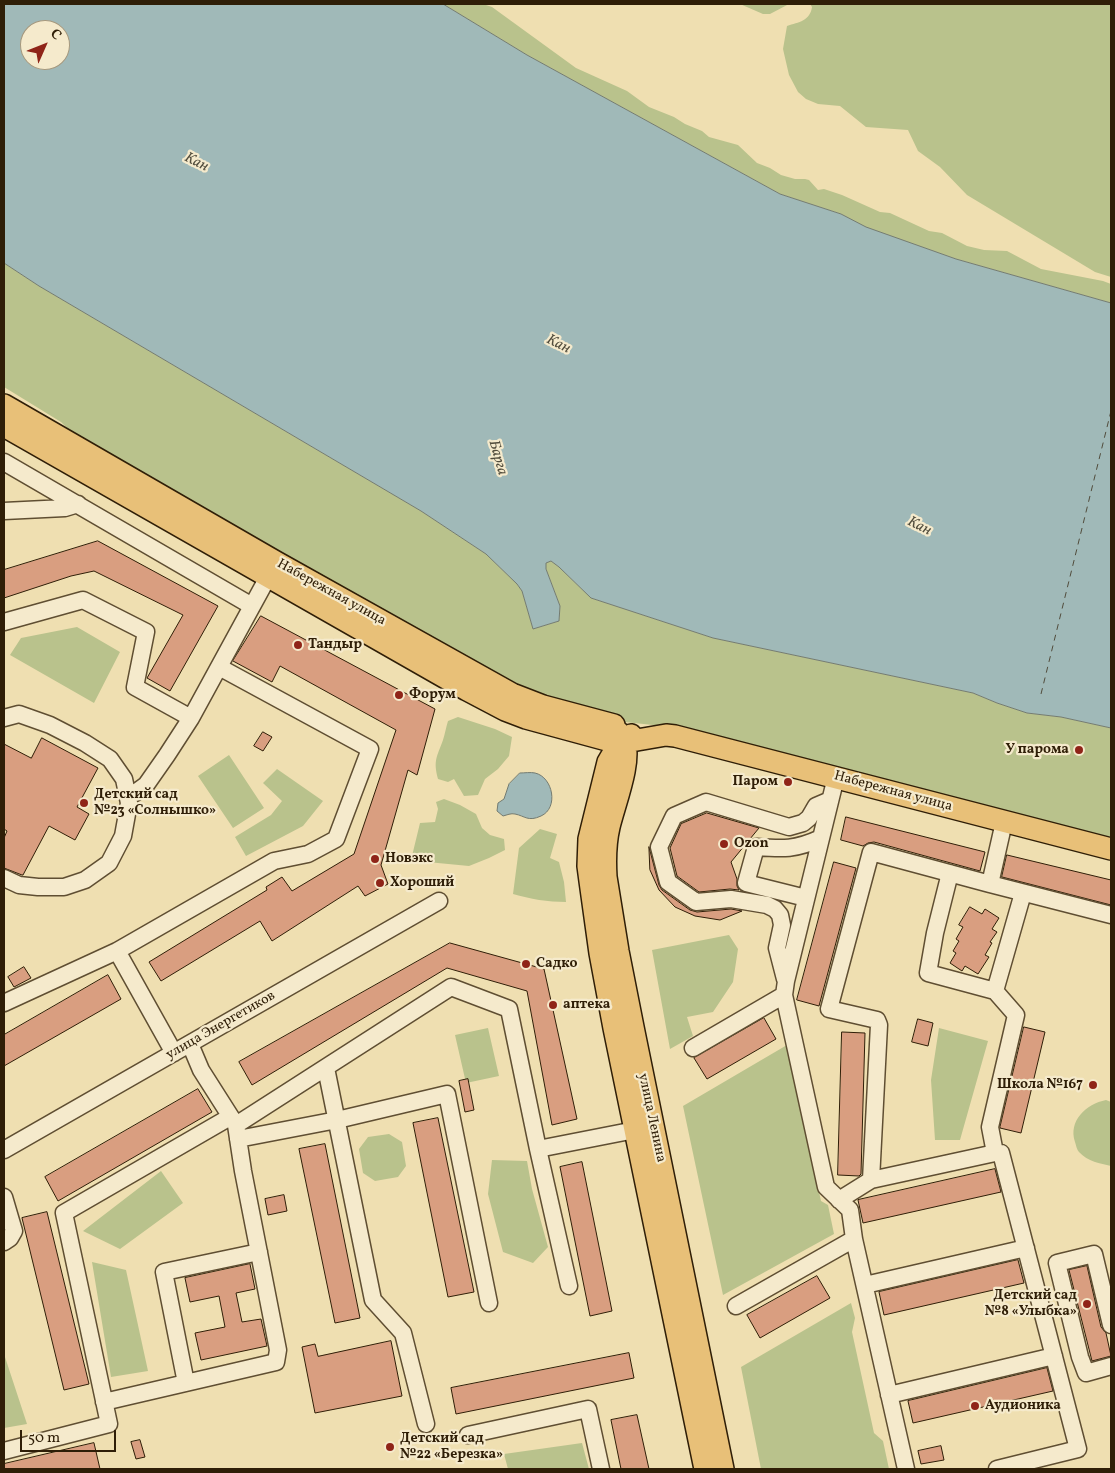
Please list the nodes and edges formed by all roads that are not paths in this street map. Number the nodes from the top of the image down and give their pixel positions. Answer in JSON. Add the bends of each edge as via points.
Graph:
{"nodes":[{"id":1,"x":4,"y":405,"type":"edge"},
{"id":2,"x":4,"y":426,"type":"edge"},
{"id":3,"x":4,"y":462,"type":"edge"},
{"id":4,"x":78,"y":504,"type":"junction"},
{"id":5,"x":4,"y":511,"type":"edge"},
{"id":6,"x":272,"y":569,"type":"junction"},
{"id":7,"x":252,"y":606,"type":"junction"},
{"id":8,"x":4,"y":622,"type":"edge"},
{"id":9,"x":219,"y":667,"type":"junction"},
{"id":10,"x":4,"y":718,"type":"edge"},
{"id":11,"x":191,"y":718,"type":"junction"},
{"id":12,"x":601,"y":722,"type":"junction"},
{"id":13,"x":577,"y":733,"type":"junction"},
{"id":14,"x":661,"y":734,"type":"junction"},
{"id":15,"x":623,"y":741,"type":"junction"},
{"id":16,"x":625,"y":766,"type":"junction"},
{"id":17,"x":836,"y":777,"type":"junction"},
{"id":18,"x":604,"y":781,"type":"junction"},
{"id":19,"x":127,"y":795,"type":"junction"},
{"id":20,"x":830,"y":800,"type":"junction"},
{"id":21,"x":1004,"y":822,"type":"junction"},
{"id":22,"x":821,"y":838,"type":"junction"},
{"id":23,"x":1111,"y":849,"type":"edge"},
{"id":24,"x":950,"y":873,"type":"junction"},
{"id":25,"x":4,"y":878,"type":"edge"},
{"id":26,"x":990,"y":884,"type":"junction"},
{"id":27,"x":1023,"y":893,"type":"junction"},
{"id":28,"x":806,"y":898,"type":"junction"},
{"id":29,"x":439,"y":901,"type":"dead end"},
{"id":30,"x":1111,"y":915,"type":"edge"},
{"id":31,"x":117,"y":951,"type":"junction"},
{"id":32,"x":785,"y":988,"type":"junction"},
{"id":33,"x":995,"y":991,"type":"junction"},
{"id":34,"x":4,"y":1004,"type":"edge"},
{"id":35,"x":190,"y":1044,"type":"junction"},
{"id":36,"x":693,"y":1048,"type":"dead end"},
{"id":37,"x":174,"y":1053,"type":"junction"},
{"id":38,"x":326,"y":1068,"type":"junction"},
{"id":39,"x":337,"y":1120,"type":"junction"},
{"id":40,"x":235,"y":1127,"type":"junction"},
{"id":41,"x":635,"y":1130,"type":"junction"},
{"id":42,"x":538,"y":1149,"type":"junction"},
{"id":43,"x":4,"y":1150,"type":"edge"},
{"id":44,"x":995,"y":1153,"type":"junction"},
{"id":45,"x":871,"y":1180,"type":"junction"},
{"id":46,"x":4,"y":1197,"type":"edge"},
{"id":47,"x":839,"y":1200,"type":"junction"},
{"id":48,"x":854,"y":1238,"type":"junction"},
{"id":49,"x":4,"y":1242,"type":"edge"},
{"id":50,"x":1026,"y":1248,"type":"junction"},
{"id":51,"x":259,"y":1252,"type":"junction"},
{"id":52,"x":865,"y":1284,"type":"junction"},
{"id":53,"x":569,"y":1286,"type":"dead end"},
{"id":54,"x":489,"y":1303,"type":"dead end"},
{"id":55,"x":736,"y":1306,"type":"dead end"},
{"id":56,"x":1111,"y":1325,"type":"edge"},
{"id":57,"x":1080,"y":1357,"type":"junction"},
{"id":58,"x":1055,"y":1360,"type":"junction"},
{"id":59,"x":1111,"y":1366,"type":"edge"},
{"id":60,"x":186,"y":1383,"type":"junction"},
{"id":61,"x":889,"y":1395,"type":"junction"},
{"id":62,"x":104,"y":1402,"type":"junction"},
{"id":63,"x":426,"y":1424,"type":"dead end"},
{"id":64,"x":468,"y":1435,"type":"dead end"},
{"id":65,"x":4,"y":1451,"type":"edge"},
{"id":66,"x":601,"y":1469,"type":"edge"},
{"id":67,"x":705,"y":1469,"type":"edge"},
{"id":68,"x":723,"y":1469,"type":"edge"},
{"id":69,"x":906,"y":1469,"type":"edge"},
{"id":70,"x":997,"y":1469,"type":"edge"}],
"edges":[{"from":1,"to":6,"type":"main road","name":"Набережная улица"},
{"from":2,"to":6,"type":"main road","name":"Набережная улица"},
{"from":3,"to":4,"type":"street"},
{"from":4,"to":5,"type":"street","via":[[65,508]]},
{"from":4,"to":7,"type":"street"},
{"from":6,"to":7,"type":"street"},
{"from":6,"to":12,"type":"main road","name":"Набережная улица","via":[[512,694]]},
{"from":6,"to":13,"type":"main road","name":"Набережная улица","via":[[498,706]]},
{"from":7,"to":9,"type":"street"},
{"from":8,"to":11,"type":"street","via":[[83,600],[146,632],[135,687]]},
{"from":9,"to":11,"type":"street"},
{"from":9,"to":31,"type":"street","via":[[370,749],[336,839],[308,854],[274,861]]},
{"from":10,"to":19,"type":"street","via":[[19,714],[50,725],[110,759],[124,779]]},
{"from":11,"to":19,"type":"street","via":[[146,785]]},
{"from":12,"to":14,"type":"main road","name":"Набережная улица"},
{"from":12,"to":15,"type":"main road","via":[[616,730]]},
{"from":13,"to":15,"type":"main road","name":"Набережная улица"},
{"from":13,"to":18,"type":"main road","name":"улица Ленина","via":[[596,748],[604,769]]},
{"from":14,"to":15,"type":"main road","name":"Набережная улица"},
{"from":14,"to":16,"type":"main road","name":"улица Ленина","via":[[640,744]]},
{"from":14,"to":17,"type":"main road","name":"Набережная улица"},
{"from":15,"to":16,"type":"main road","name":"улица Ленина","via":[[627,750]]},
{"from":15,"to":18,"type":"main road","name":"улица Ленина","via":[[612,752]]},
{"from":16,"to":68,"type":"main road","name":"улица Ленина","via":[[606,842],[609,897]]},
{"from":17,"to":20,"type":"street"},
{"from":17,"to":21,"type":"main road","name":"Набережная улица"},
{"from":18,"to":41,"type":"main road","name":"улица Ленина","via":[[589,839],[589,874],[600,954]]},
{"from":19,"to":25,"type":"street","via":[[129,803],[123,836],[109,863],[85,880],[64,887],[38,887],[19,885]]},
{"from":20,"to":22,"type":"street"},
{"from":20,"to":32,"type":"street","via":[[816,806],[803,823],[789,827],[706,802],[674,816],[659,847],[668,882],[696,902],[731,900],[775,909],[782,925],[777,948]]},
{"from":21,"to":23,"type":"main road","name":"Набережная улица"},
{"from":21,"to":26,"type":"street"},
{"from":22,"to":28,"type":"street"},
{"from":22,"to":28,"type":"street","via":[[804,846],[782,849],[756,847],[746,883]]},
{"from":24,"to":26,"type":"street"},
{"from":24,"to":33,"type":"street","via":[[928,973]]},
{"from":24,"to":45,"type":"street","via":[[871,852],[829,1010],[877,1020],[879,1024]]},
{"from":26,"to":27,"type":"street"},
{"from":27,"to":30,"type":"street"},
{"from":27,"to":33,"type":"street"},
{"from":28,"to":32,"type":"street"},
{"from":29,"to":35,"type":"street","name":"улица Энергетиков"},
{"from":31,"to":34,"type":"street"},
{"from":31,"to":37,"type":"street"},
{"from":32,"to":36,"type":"street"},
{"from":32,"to":47,"type":"street","via":[[826,1187]]},
{"from":33,"to":44,"type":"street","via":[[1016,1014],[990,1127]]},
{"from":35,"to":37,"type":"street","name":"улица Энергетиков"},
{"from":35,"to":40,"type":"street","via":[[201,1070]]},
{"from":37,"to":43,"type":"street","name":"улица Энергетиков"},
{"from":38,"to":39,"type":"street"},
{"from":38,"to":40,"type":"street"},
{"from":38,"to":42,"type":"street","via":[[452,987],[509,1009]]},
{"from":39,"to":40,"type":"street"},
{"from":39,"to":54,"type":"street","via":[[448,1094]]},
{"from":39,"to":63,"type":"street","via":[[373,1300],[403,1333]]},
{"from":40,"to":51,"type":"street"},
{"from":40,"to":62,"type":"street","via":[[64,1213]]},
{"from":41,"to":42,"type":"street"},
{"from":41,"to":67,"type":"main road","name":"улица Ленина"},
{"from":42,"to":53,"type":"street"},
{"from":44,"to":45,"type":"street"},
{"from":44,"to":50,"type":"street","via":[[1001,1153]]},
{"from":45,"to":47,"type":"street"},
{"from":46,"to":49,"type":"street","via":[[14,1232]]},
{"from":47,"to":48,"type":"street","via":[[850,1210]]},
{"from":48,"to":52,"type":"street"},
{"from":48,"to":55,"type":"street"},
{"from":50,"to":52,"type":"street"},
{"from":50,"to":58,"type":"street"},
{"from":51,"to":60,"type":"street","via":[[278,1350],[276,1362]]},
{"from":51,"to":60,"type":"street","via":[[164,1272]]},
{"from":52,"to":61,"type":"street"},
{"from":56,"to":57,"type":"street","via":[[1094,1254],[1057,1263]]},
{"from":57,"to":58,"type":"street"},
{"from":57,"to":59,"type":"street","via":[[1086,1373]]},
{"from":58,"to":61,"type":"street"},
{"from":58,"to":70,"type":"street","via":[[1078,1449]]},
{"from":60,"to":62,"type":"street"},
{"from":61,"to":69,"type":"street"},
{"from":62,"to":65,"type":"street","via":[[109,1424]]},
{"from":64,"to":66,"type":"street","via":[[588,1409]]}]}
